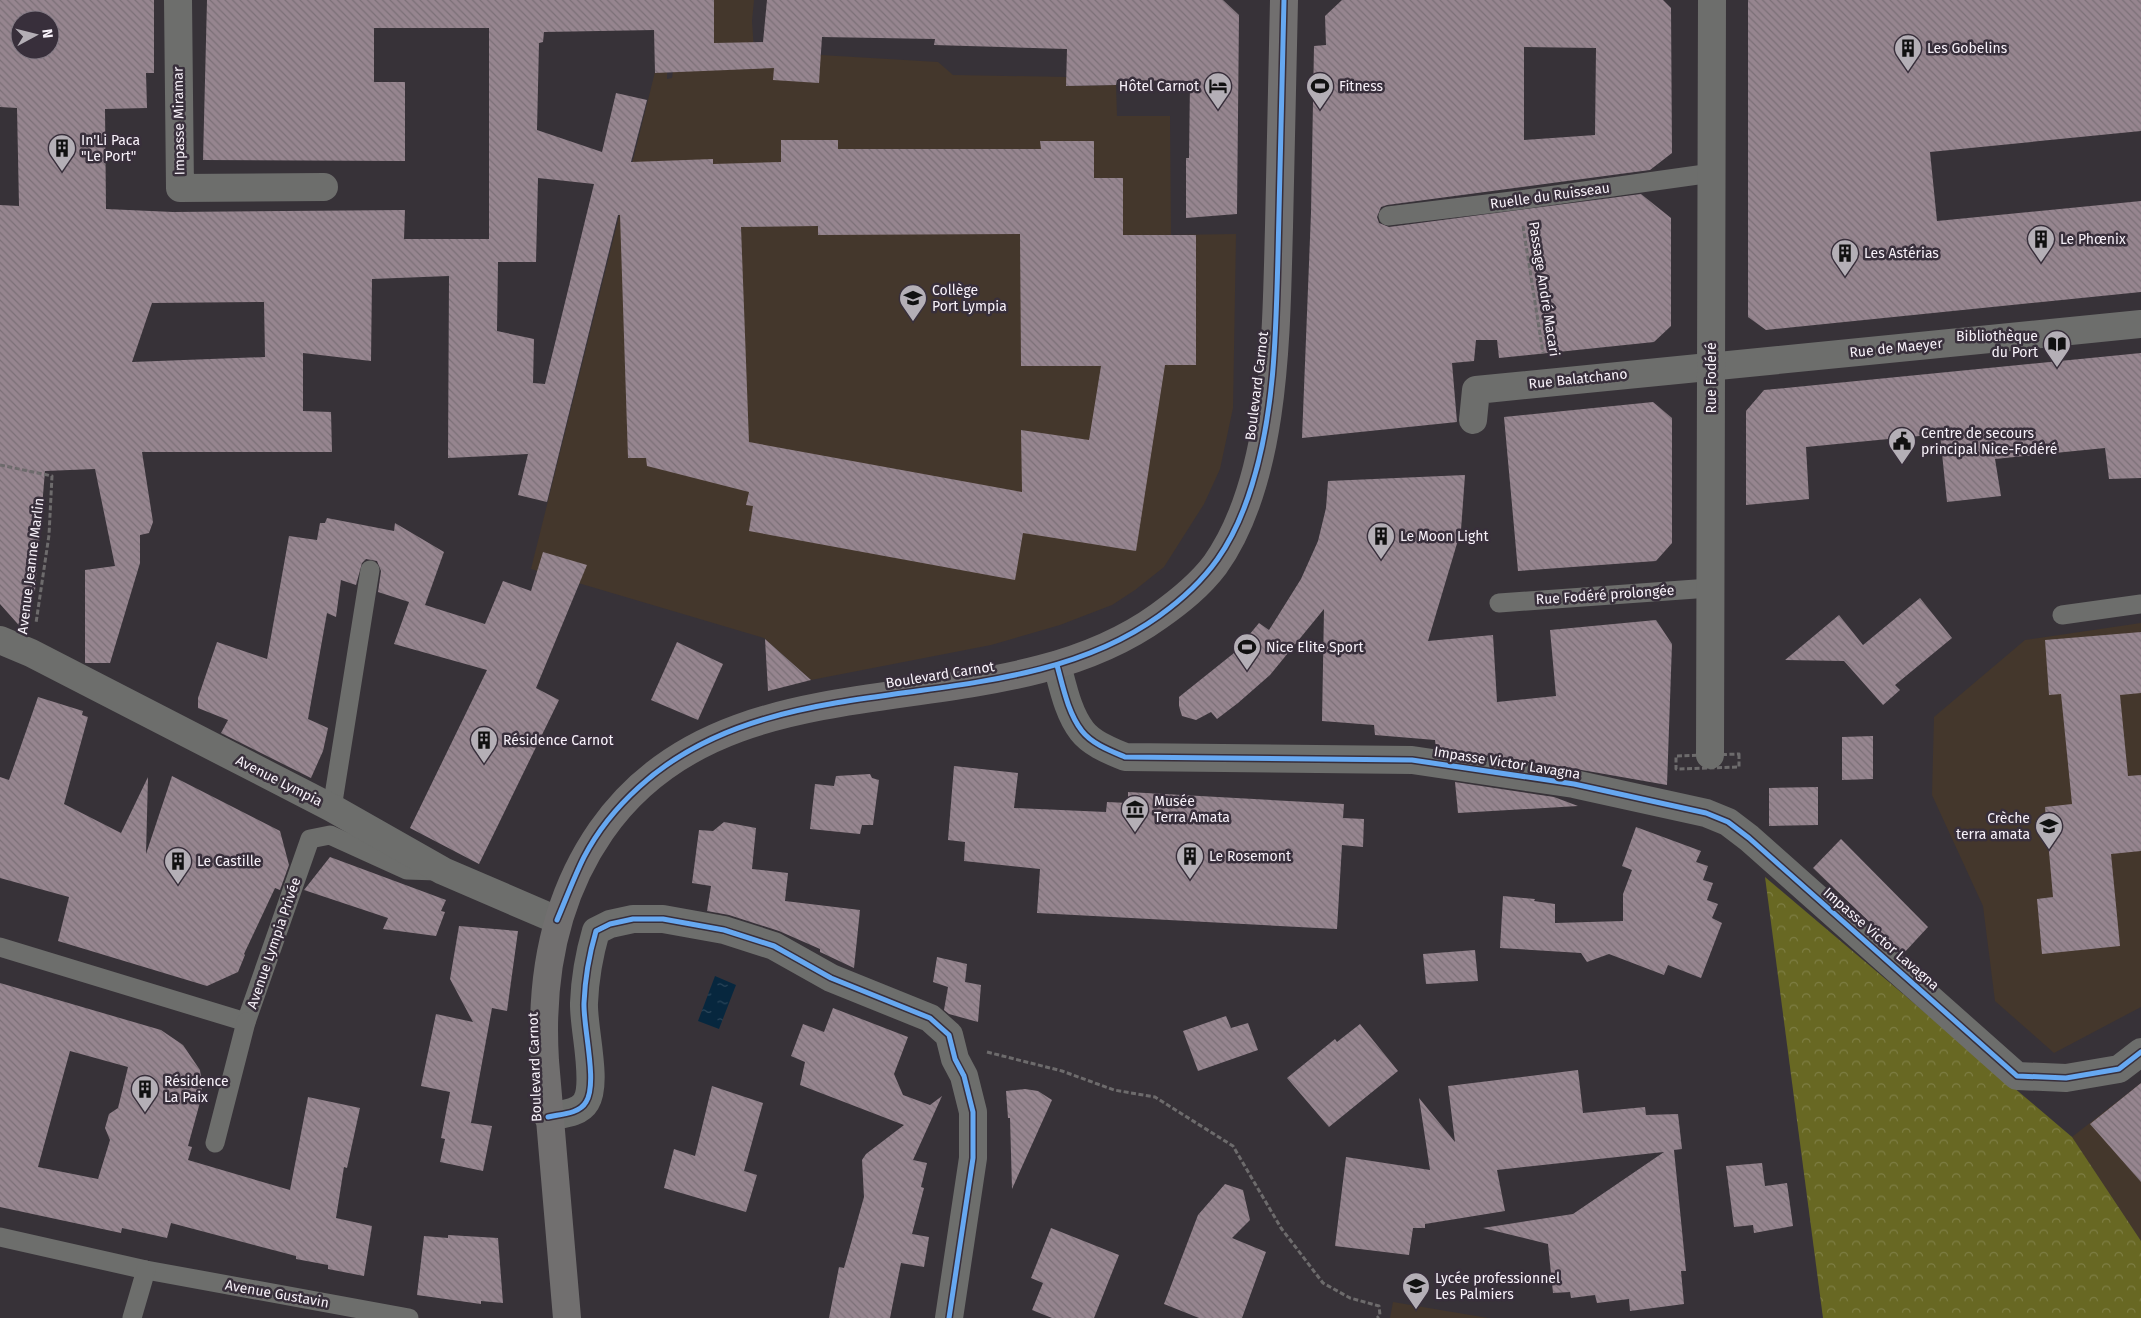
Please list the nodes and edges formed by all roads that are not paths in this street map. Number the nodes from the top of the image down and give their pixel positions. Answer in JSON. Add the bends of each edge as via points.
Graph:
{"nodes":[{"id":1,"x":178,"y":0,"type":"edge"},
{"id":2,"x":1284,"y":0,"type":"edge"},
{"id":3,"x":1712,"y":0,"type":"edge"},
{"id":4,"x":1712,"y":173,"type":"junction"},
{"id":5,"x":324,"y":187,"type":"dead end"},
{"id":6,"x":1388,"y":216,"type":"dead end"},
{"id":7,"x":2141,"y":324,"type":"edge"},
{"id":8,"x":1711,"y":366,"type":"junction"},
{"id":9,"x":1473,"y":420,"type":"dead end"},
{"id":10,"x":370,"y":570,"type":"dead end"},
{"id":11,"x":1710,"y":588,"type":"junction"},
{"id":12,"x":1499,"y":603,"type":"dead end"},
{"id":13,"x":2141,"y":604,"type":"edge"},
{"id":14,"x":2062,"y":615,"type":"dead end"},
{"id":15,"x":0,"y":640,"type":"edge"},
{"id":16,"x":1057,"y":665,"type":"junction"},
{"id":17,"x":1710,"y":755,"type":"dead end"},
{"id":18,"x":332,"y":808,"type":"junction"},
{"id":19,"x":444,"y":871,"type":"junction"},
{"id":20,"x":557,"y":920,"type":"junction"},
{"id":21,"x":0,"y":947,"type":"edge"},
{"id":22,"x":246,"y":1022,"type":"junction"},
{"id":23,"x":2141,"y":1052,"type":"edge"},
{"id":24,"x":548,"y":1117,"type":"junction"},
{"id":25,"x":215,"y":1143,"type":"dead end"},
{"id":26,"x":0,"y":1237,"type":"edge"},
{"id":27,"x":146,"y":1270,"type":"junction"},
{"id":28,"x":132,"y":1318,"type":"edge"},
{"id":29,"x":409,"y":1318,"type":"edge"},
{"id":30,"x":567,"y":1318,"type":"edge"},
{"id":31,"x":949,"y":1318,"type":"edge"}],
"edges":[{"from":1,"to":5,"type":"street","name":"Impasse Miramar","via":[[180,188]]},
{"from":2,"to":16,"type":"main road","name":"Boulevard Carnot","via":[[1275,345],[1266,424],[1252,485],[1215,565],[1193,590],[1135,633],[1097,652]]},
{"from":3,"to":4,"type":"street","name":"Rue Fodéré"},
{"from":4,"to":6,"type":"lane","name":"Ruelle du Ruisseau"},
{"from":4,"to":8,"type":"street","name":"Rue Fodéré"},
{"from":7,"to":8,"type":"street","name":"Rue de Maeyer"},
{"from":8,"to":9,"type":"street","name":"Rue Balatchano","via":[[1476,390]]},
{"from":8,"to":11,"type":"street","name":"Rue Fodéré"},
{"from":10,"to":18,"type":"lane"},
{"from":11,"to":12,"type":"lane","name":"Rue Fodéré prolongée"},
{"from":11,"to":17,"type":"street","name":"Rue Fodéré"},
{"from":13,"to":14,"type":"lane"},
{"from":15,"to":18,"type":"street","name":"Avenue Lympia"},
{"from":16,"to":20,"type":"main road","name":"Boulevard Carnot","via":[[784,714],[741,726],[700,745],[639,787],[613,814],[585,855]]},
{"from":16,"to":23,"type":"street","name":"Impasse Victor Lavagna","via":[[1069,706],[1082,732],[1098,745],[1126,757],[1412,760],[1574,784],[1706,812],[1728,822],[1749,838],[2017,1076],[2066,1078],[2118,1069]]},
{"from":18,"to":19,"type":"street","name":"Avenue Lympia"},
{"from":19,"to":20,"type":"street","name":"Avenue Lympia"},
{"from":19,"to":22,"type":"lane","name":"Avenue Lympia Privée","via":[[407,870],[330,835],[310,839]]},
{"from":20,"to":24,"type":"main road","name":"Boulevard Carnot","via":[[543,1021]]},
{"from":21,"to":22,"type":"lane","name":"Avenue Lympia Privée"},
{"from":22,"to":25,"type":"lane"},
{"from":24,"to":30,"type":"main road","name":"Boulevard Carnot"},
{"from":24,"to":31,"type":"street","via":[[575,1112],[586,1103],[591,1088],[584,1004],[589,958],[596,931],[610,924],[634,919],[663,919],[724,930],[774,946],[831,978],[930,1018],[949,1036],[973,1112],[973,1158]]},
{"from":26,"to":27,"type":"lane","name":"Avenue Gustavin"},
{"from":27,"to":28,"type":"lane"},
{"from":27,"to":29,"type":"lane","name":"Avenue Gustavin"}]}
